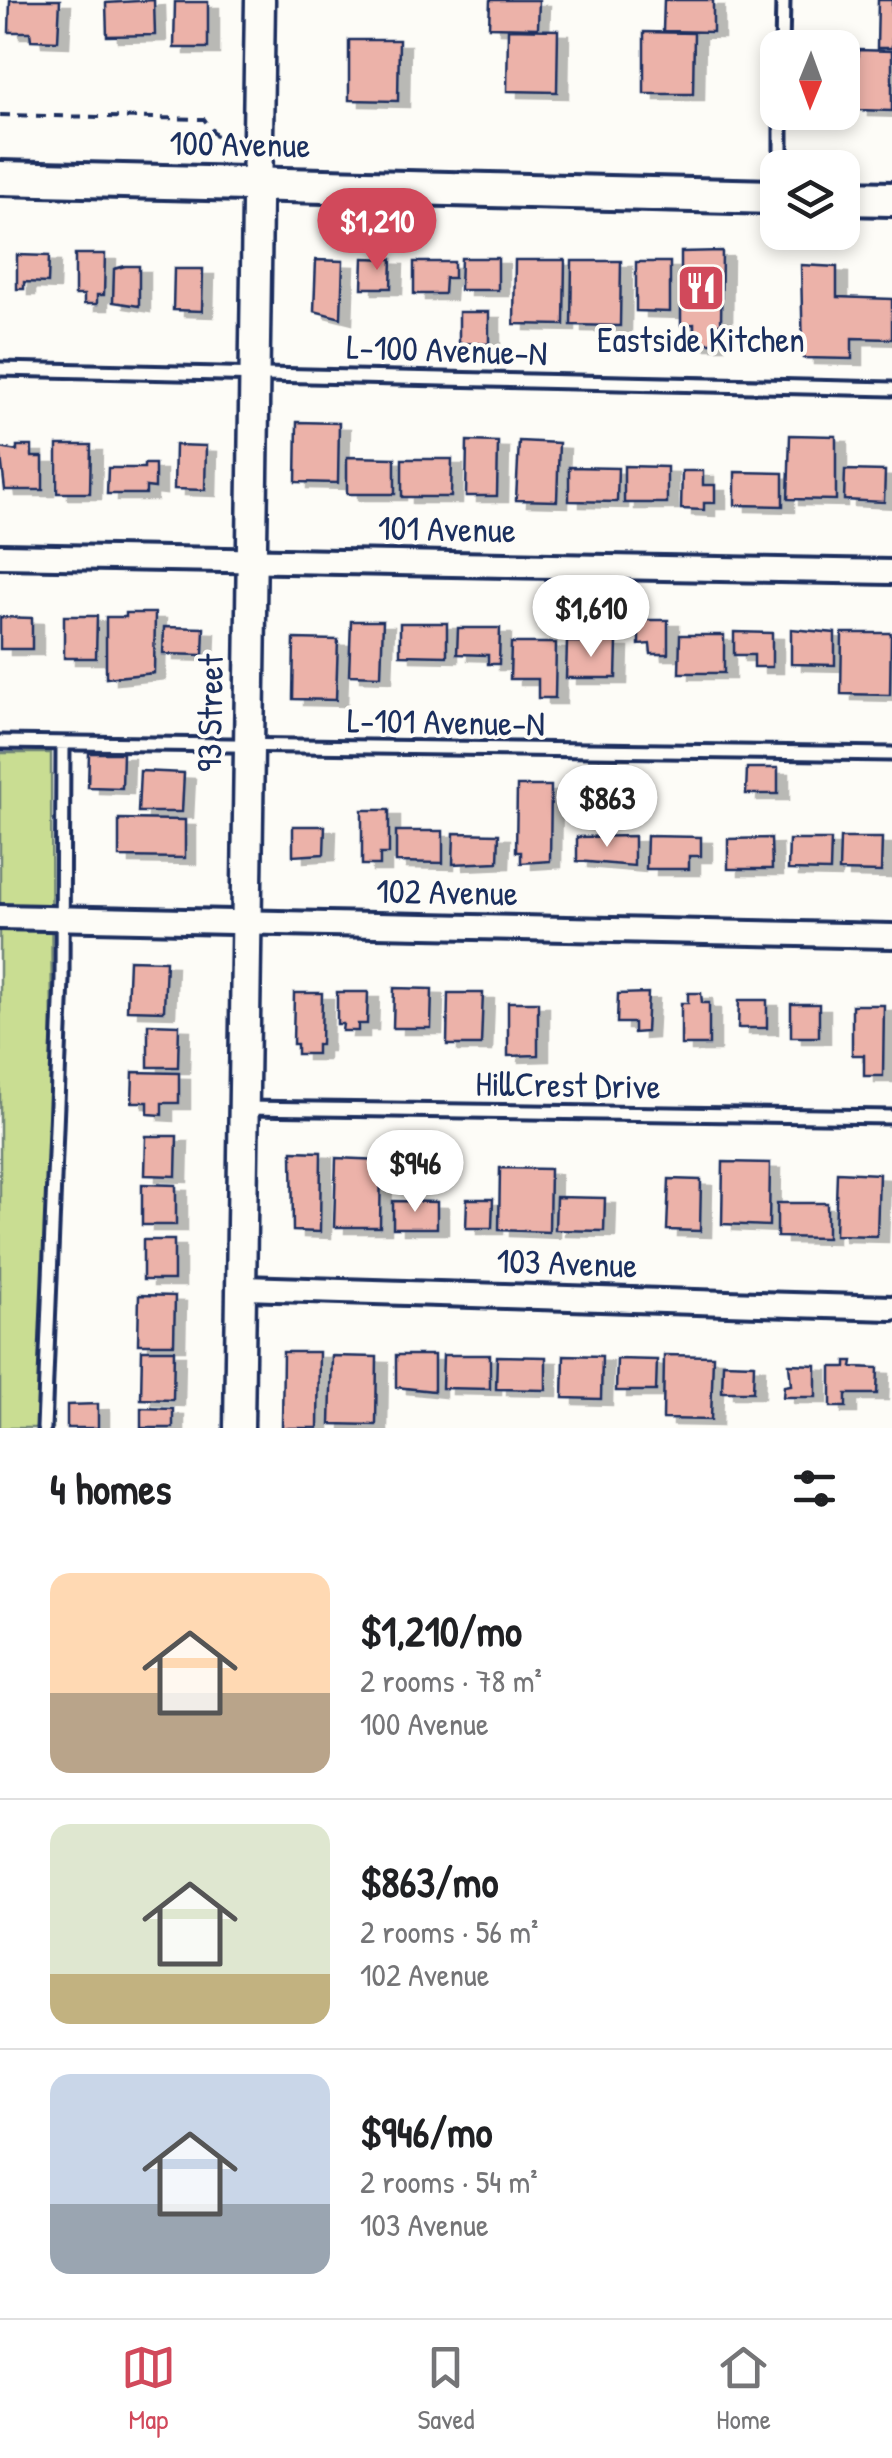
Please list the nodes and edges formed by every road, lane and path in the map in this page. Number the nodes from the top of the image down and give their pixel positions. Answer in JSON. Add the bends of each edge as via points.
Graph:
{"nodes":[{"id":1,"x":260,"y":0,"type":"edge"},
{"id":2,"x":783,"y":0,"type":"edge"},
{"id":3,"x":782,"y":30,"type":"edge"},
{"id":4,"x":0,"y":115,"type":"edge"},
{"id":5,"x":221,"y":144,"type":"dead end"},
{"id":6,"x":0,"y":178,"type":"edge"},
{"id":7,"x":257,"y":184,"type":"junction"},
{"id":8,"x":760,"y":197,"type":"edge"},
{"id":9,"x":860,"y":199,"type":"edge"},
{"id":10,"x":892,"y":200,"type":"edge"},
{"id":11,"x":0,"y":368,"type":"edge"},
{"id":12,"x":253,"y":372,"type":"junction"},
{"id":13,"x":892,"y":389,"type":"edge"},
{"id":14,"x":0,"y":556,"type":"edge"},
{"id":15,"x":249,"y":560,"type":"junction"},
{"id":16,"x":892,"y":572,"type":"edge"},
{"id":17,"x":0,"y":742,"type":"edge"},
{"id":18,"x":63,"y":744,"type":"junction"},
{"id":19,"x":247,"y":748,"type":"junction"},
{"id":20,"x":892,"y":754,"type":"edge"},
{"id":21,"x":0,"y":918,"type":"edge"},
{"id":22,"x":64,"y":919,"type":"junction"},
{"id":23,"x":245,"y":922,"type":"junction"},
{"id":24,"x":892,"y":936,"type":"edge"},
{"id":25,"x":243,"y":1108,"type":"junction"},
{"id":26,"x":892,"y":1117,"type":"edge"},
{"id":27,"x":240,"y":1288,"type":"junction"},
{"id":28,"x":892,"y":1308,"type":"edge"},
{"id":29,"x":44,"y":1428,"type":"edge"},
{"id":30,"x":239,"y":1428,"type":"edge"}],
"edges":[{"from":1,"to":7,"type":"street","name":"93 Street"},
{"from":2,"to":3,"type":"lane"},
{"from":4,"to":5,"type":"path","via":[[204,118]]},
{"from":6,"to":7,"type":"main road","name":"100 Avenue"},
{"from":7,"to":8,"type":"main road","name":"100 Avenue"},
{"from":7,"to":12,"type":"street","name":"93 Street"},
{"from":9,"to":10,"type":"main road"},
{"from":11,"to":12,"type":"lane","name":"L-100 Avenue-N"},
{"from":12,"to":13,"type":"lane","name":"L-100 Avenue-N"},
{"from":12,"to":15,"type":"street","name":"93 Street"},
{"from":14,"to":15,"type":"street","name":"101 Avenue"},
{"from":15,"to":16,"type":"street","name":"101 Avenue"},
{"from":15,"to":19,"type":"street","name":"93 Street"},
{"from":17,"to":18,"type":"lane","name":"L-101 Avenue-N"},
{"from":18,"to":19,"type":"lane","name":"L-101 Avenue-N"},
{"from":18,"to":22,"type":"lane"},
{"from":19,"to":20,"type":"lane","name":"L-101 Avenue-N"},
{"from":19,"to":23,"type":"street","name":"93 Street"},
{"from":21,"to":22,"type":"street","name":"102 Avenue"},
{"from":22,"to":23,"type":"street","name":"102 Avenue"},
{"from":22,"to":29,"type":"lane"},
{"from":23,"to":24,"type":"street","name":"102 Avenue"},
{"from":23,"to":25,"type":"street","name":"93 Street"},
{"from":25,"to":26,"type":"lane","name":"HillCrest Drive"},
{"from":25,"to":27,"type":"street","name":"93 Street"},
{"from":27,"to":28,"type":"street","name":"103 Avenue"},
{"from":27,"to":30,"type":"street","name":"93 Street"}]}
